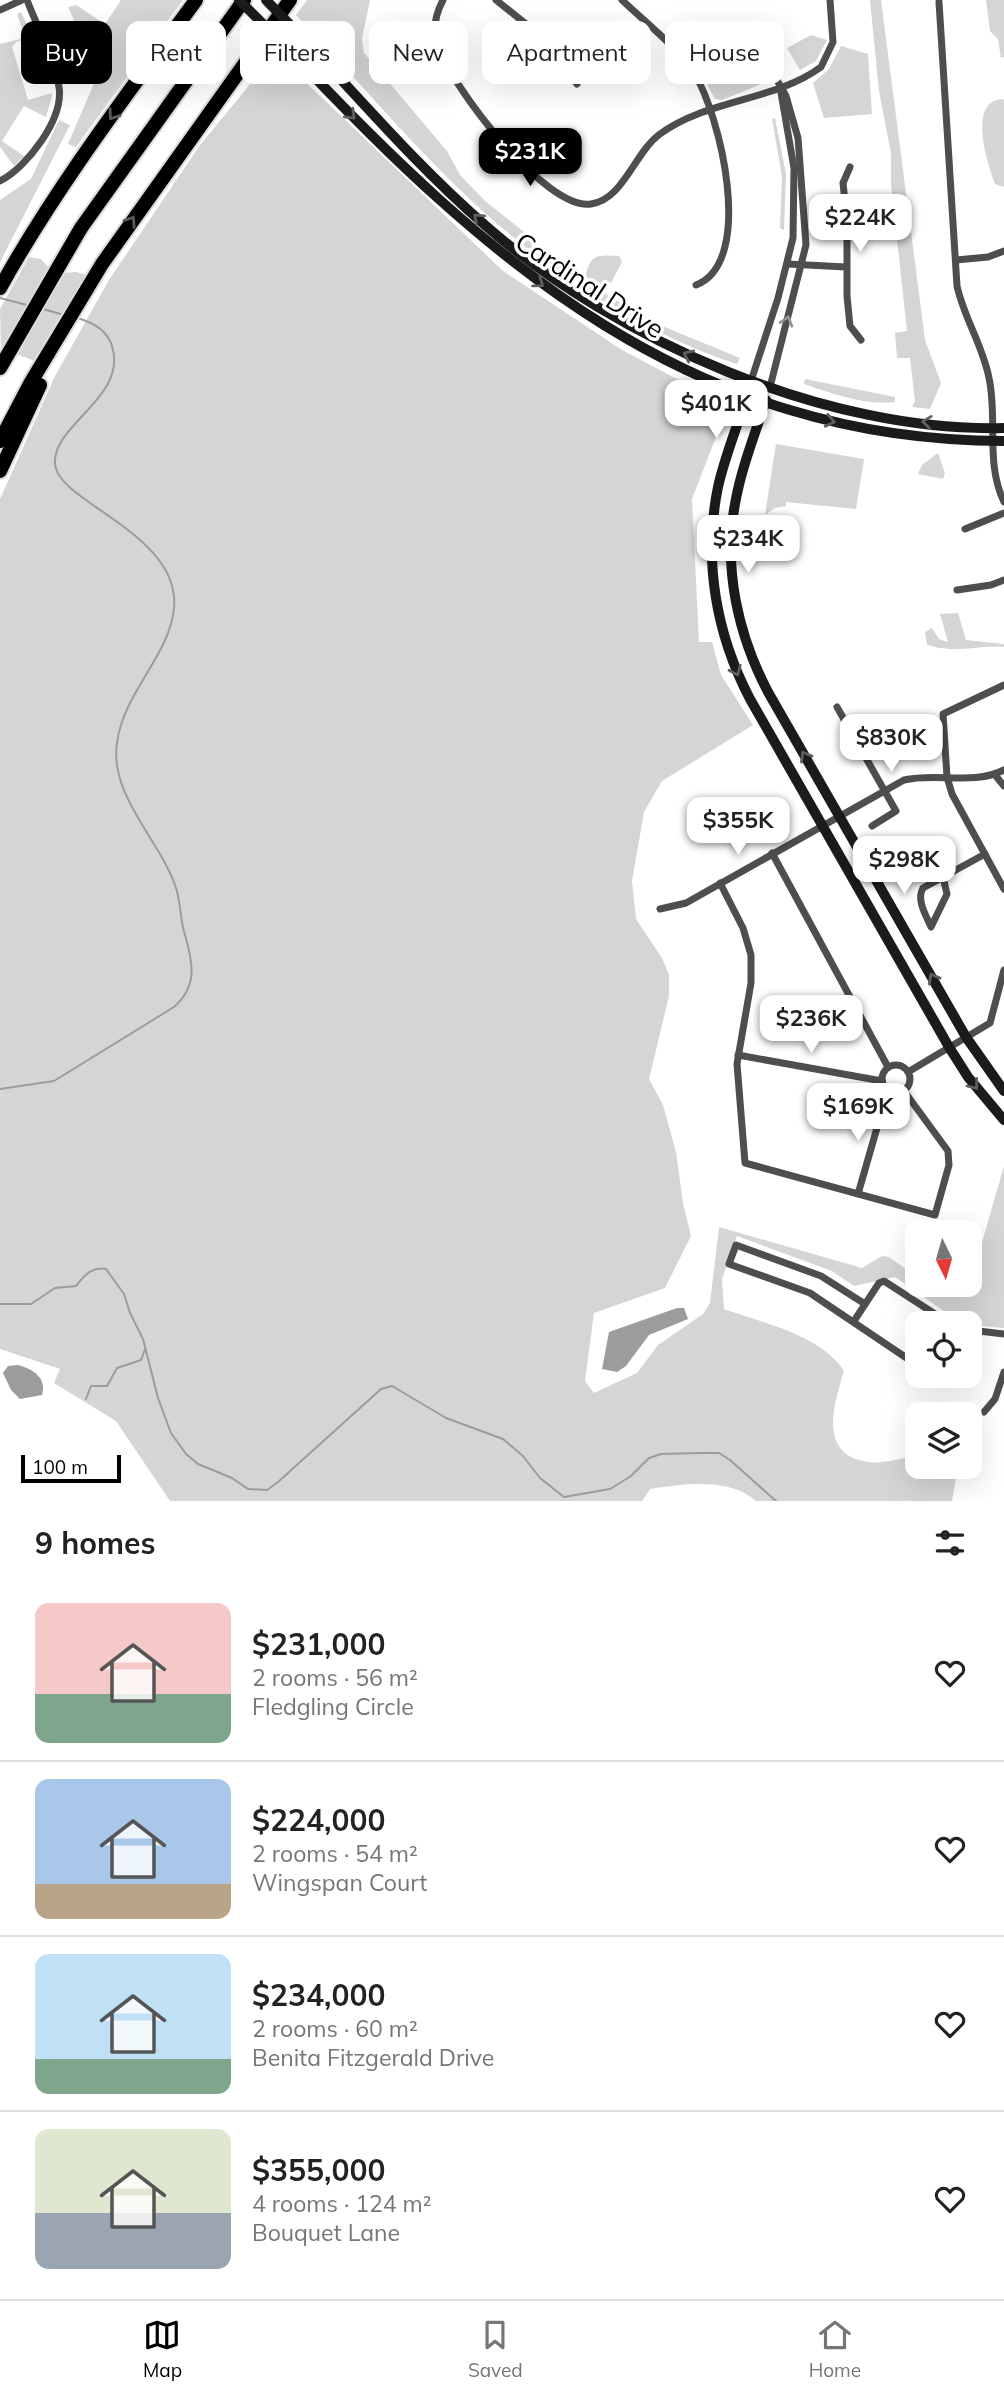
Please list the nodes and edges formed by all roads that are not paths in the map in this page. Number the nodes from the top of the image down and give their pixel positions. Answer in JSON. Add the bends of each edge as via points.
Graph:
{"nodes":[{"id":1,"x":24,"y":0,"type":"edge"},
{"id":2,"x":196,"y":0,"type":"edge"},
{"id":3,"x":242,"y":0,"type":"edge"},
{"id":4,"x":266,"y":0,"type":"edge"},
{"id":5,"x":290,"y":0,"type":"edge"},
{"id":6,"x":443,"y":0,"type":"edge"},
{"id":7,"x":496,"y":0,"type":"edge"},
{"id":8,"x":622,"y":0,"type":"edge"},
{"id":9,"x":830,"y":0,"type":"edge"},
{"id":10,"x":939,"y":2,"type":"dead end"},
{"id":11,"x":0,"y":10,"type":"edge"},
{"id":12,"x":522,"y":21,"type":"edge"},
{"id":13,"x":780,"y":86,"type":"junction"},
{"id":14,"x":712,"y":110,"type":"junction"},
{"id":15,"x":850,"y":167,"type":"dead end"},
{"id":16,"x":0,"y":181,"type":"edge"},
{"id":17,"x":1004,"y":251,"type":"edge"},
{"id":18,"x":956,"y":260,"type":"junction"},
{"id":19,"x":788,"y":264,"type":"junction"},
{"id":20,"x":803,"y":264,"type":"junction"},
{"id":21,"x":846,"y":267,"type":"junction"},
{"id":22,"x":696,"y":285,"type":"dead end"},
{"id":23,"x":0,"y":288,"type":"edge"},
{"id":24,"x":861,"y":340,"type":"dead end"},
{"id":25,"x":47,"y":361,"type":"junction"},
{"id":26,"x":0,"y":368,"type":"edge"},
{"id":27,"x":751,"y":381,"type":"junction"},
{"id":28,"x":770,"y":387,"type":"junction"},
{"id":29,"x":746,"y":397,"type":"junction"},
{"id":30,"x":764,"y":403,"type":"junction"},
{"id":31,"x":998,"y":428,"type":"edge"},
{"id":32,"x":0,"y":441,"type":"edge"},
{"id":33,"x":998,"y":441,"type":"edge"},
{"id":34,"x":0,"y":471,"type":"edge"},
{"id":35,"x":1004,"y":502,"type":"edge"},
{"id":36,"x":1004,"y":513,"type":"edge"},
{"id":37,"x":965,"y":528,"type":"dead end"},
{"id":38,"x":1004,"y":580,"type":"edge"},
{"id":39,"x":957,"y":590,"type":"dead end"},
{"id":40,"x":1004,"y":685,"type":"edge"},
{"id":41,"x":837,"y":706,"type":"dead end"},
{"id":42,"x":1004,"y":770,"type":"edge"},
{"id":43,"x":995,"y":775,"type":"junction"},
{"id":44,"x":947,"y":777,"type":"junction"},
{"id":45,"x":1004,"y":786,"type":"edge"},
{"id":46,"x":884,"y":789,"type":"junction"},
{"id":47,"x":839,"y":815,"type":"junction"},
{"id":48,"x":821,"y":825,"type":"junction"},
{"id":49,"x":872,"y":826,"type":"dead end"},
{"id":50,"x":772,"y":853,"type":"junction"},
{"id":51,"x":985,"y":855,"type":"junction"},
{"id":52,"x":943,"y":877,"type":"junction"},
{"id":53,"x":720,"y":883,"type":"junction"},
{"id":54,"x":1004,"y":889,"type":"edge"},
{"id":55,"x":660,"y":909,"type":"dead end"},
{"id":56,"x":1004,"y":970,"type":"edge"},
{"id":57,"x":966,"y":1037,"type":"junction"},
{"id":58,"x":949,"y":1047,"type":"junction"},
{"id":59,"x":738,"y":1055,"type":"junction"},
{"id":60,"x":888,"y":1067,"type":"junction"},
{"id":61,"x":908,"y":1072,"type":"junction"},
{"id":62,"x":882,"y":1081,"type":"junction"},
{"id":63,"x":904,"y":1091,"type":"junction"},
{"id":64,"x":1004,"y":1091,"type":"edge"},
{"id":65,"x":885,"y":1100,"type":"dead end"},
{"id":66,"x":1004,"y":1120,"type":"edge"},
{"id":67,"x":859,"y":1194,"type":"junction"},
{"id":68,"x":865,"y":1304,"type":"junction"},
{"id":69,"x":930,"y":1311,"type":"edge"},
{"id":70,"x":854,"y":1321,"type":"junction"},
{"id":71,"x":982,"y":1331,"type":"edge"},
{"id":72,"x":1004,"y":1334,"type":"edge"},
{"id":73,"x":905,"y":1357,"type":"edge"},
{"id":74,"x":1004,"y":1371,"type":"edge"},
{"id":75,"x":1001,"y":1394,"type":"edge"},
{"id":76,"x":984,"y":1412,"type":"dead end"}],
"edges":[{"from":1,"to":11,"type":"street"},
{"from":1,"to":16,"type":"street","via":[[59,86],[57,104],[31,157]]},
{"from":2,"to":23,"type":"highway","one_way":true,"via":[[92,145]]},
{"from":3,"to":26,"type":"highway","via":[[112,181]]},
{"from":3,"to":29,"type":"main road","name":"Cardinal Drive","one_way":true,"bridge":true,"via":[[429,191],[518,267],[561,299],[648,351]]},
{"from":27,"to":4,"type":"main road","name":"Cardinal Drive","one_way":true,"bridge":true,"via":[[629,326],[523,256],[449,193]]},
{"from":25,"to":5,"type":"highway","one_way":true,"via":[[93,278],[141,206]]},
{"from":6,"to":14,"type":"street","via":[[435,28],[438,48],[449,67],[498,141],[568,201],[586,205],[607,198],[652,141],[674,125]]},
{"from":7,"to":12,"type":"street"},
{"from":8,"to":14,"type":"street","via":[[692,70]]},
{"from":9,"to":13,"type":"street","via":[[834,33],[827,59],[817,70]]},
{"from":10,"to":18,"type":"street"},
{"from":13,"to":14,"type":"street"},
{"from":13,"to":19,"type":"street","via":[[795,185]]},
{"from":13,"to":20,"type":"street","via":[[800,156],[806,236]]},
{"from":14,"to":22,"type":"street","via":[[724,153],[728,210],[719,264],[709,278]]},
{"from":15,"to":21,"type":"street","via":[[843,183]]},
{"from":17,"to":18,"type":"street"},
{"from":18,"to":31,"type":"street","via":[[960,300],[989,378]]},
{"from":19,"to":20,"type":"street"},
{"from":19,"to":27,"type":"street"},
{"from":20,"to":21,"type":"street"},
{"from":28,"to":20,"type":"street","one_way":true},
{"from":21,"to":24,"type":"street","via":[[849,321]]},
{"from":25,"to":32,"type":"highway"},
{"from":25,"to":34,"type":"highway"},
{"from":27,"to":28,"type":"main road","name":"Cardinal Drive"},
{"from":27,"to":29,"type":"main road"},
{"from":28,"to":30,"type":"main road"},
{"from":31,"to":28,"type":"main road","name":"Cardinal Drive","one_way":true,"via":[[863,412]]},
{"from":29,"to":30,"type":"main road","name":"Cardinal Drive"},
{"from":29,"to":48,"type":"main road","one_way":true,"via":[[715,502],[712,548],[717,608],[741,683]]},
{"from":30,"to":33,"type":"main road","name":"Cardinal Drive","one_way":true,"via":[[854,426]]},
{"from":47,"to":30,"type":"main road","one_way":true,"via":[[760,676],[736,603],[732,562],[735,503]]},
{"from":31,"to":33,"type":"street"},
{"from":33,"to":35,"type":"street","via":[[994,471]]},
{"from":36,"to":37,"type":"street"},
{"from":38,"to":39,"type":"street"},
{"from":40,"to":44,"type":"street","via":[[943,714]]},
{"from":41,"to":46,"type":"street"},
{"from":42,"to":43,"type":"street"},
{"from":43,"to":44,"type":"street"},
{"from":43,"to":45,"type":"street"},
{"from":44,"to":46,"type":"street","via":[[915,777]]},
{"from":44,"to":51,"type":"street","via":[[955,802]]},
{"from":46,"to":47,"type":"street"},
{"from":46,"to":49,"type":"street","via":[[896,811]]},
{"from":47,"to":48,"type":"street"},
{"from":57,"to":47,"type":"main road","one_way":true},
{"from":48,"to":50,"type":"street"},
{"from":48,"to":58,"type":"main road"},
{"from":50,"to":53,"type":"street"},
{"from":50,"to":60,"type":"street"},
{"from":51,"to":52,"type":"street"},
{"from":51,"to":54,"type":"street"},
{"from":52,"to":52,"type":"street","via":[[920,894],[931,927],[947,894]]},
{"from":53,"to":55,"type":"street","via":[[677,907]]},
{"from":53,"to":59,"type":"street","via":[[751,955],[751,983]]},
{"from":56,"to":57,"type":"street","via":[[990,1023]]},
{"from":57,"to":58,"type":"street"},
{"from":57,"to":64,"type":"main road"},
{"from":58,"to":61,"type":"street"},
{"from":58,"to":66,"type":"main road","one_way":true},
{"from":59,"to":62,"type":"street"},
{"from":59,"to":67,"type":"street","via":[[745,1163]]},
{"from":60,"to":61,"type":"street","via":[[897,1065]]},
{"from":60,"to":62,"type":"street"},
{"from":61,"to":63,"type":"street"},
{"from":62,"to":63,"type":"street","via":[[888,1091]]},
{"from":63,"to":67,"type":"street","via":[[948,1151],[949,1165],[935,1215]]},
{"from":65,"to":67,"type":"street"},
{"from":68,"to":69,"type":"street","via":[[879,1283],[887,1282]]},
{"from":68,"to":70,"type":"street"},
{"from":68,"to":70,"type":"street","via":[[821,1276],[736,1245],[729,1264],[810,1293]]},
{"from":70,"to":73,"type":"street"},
{"from":71,"to":72,"type":"street"},
{"from":74,"to":75,"type":"street"},
{"from":75,"to":76,"type":"street"}]}
